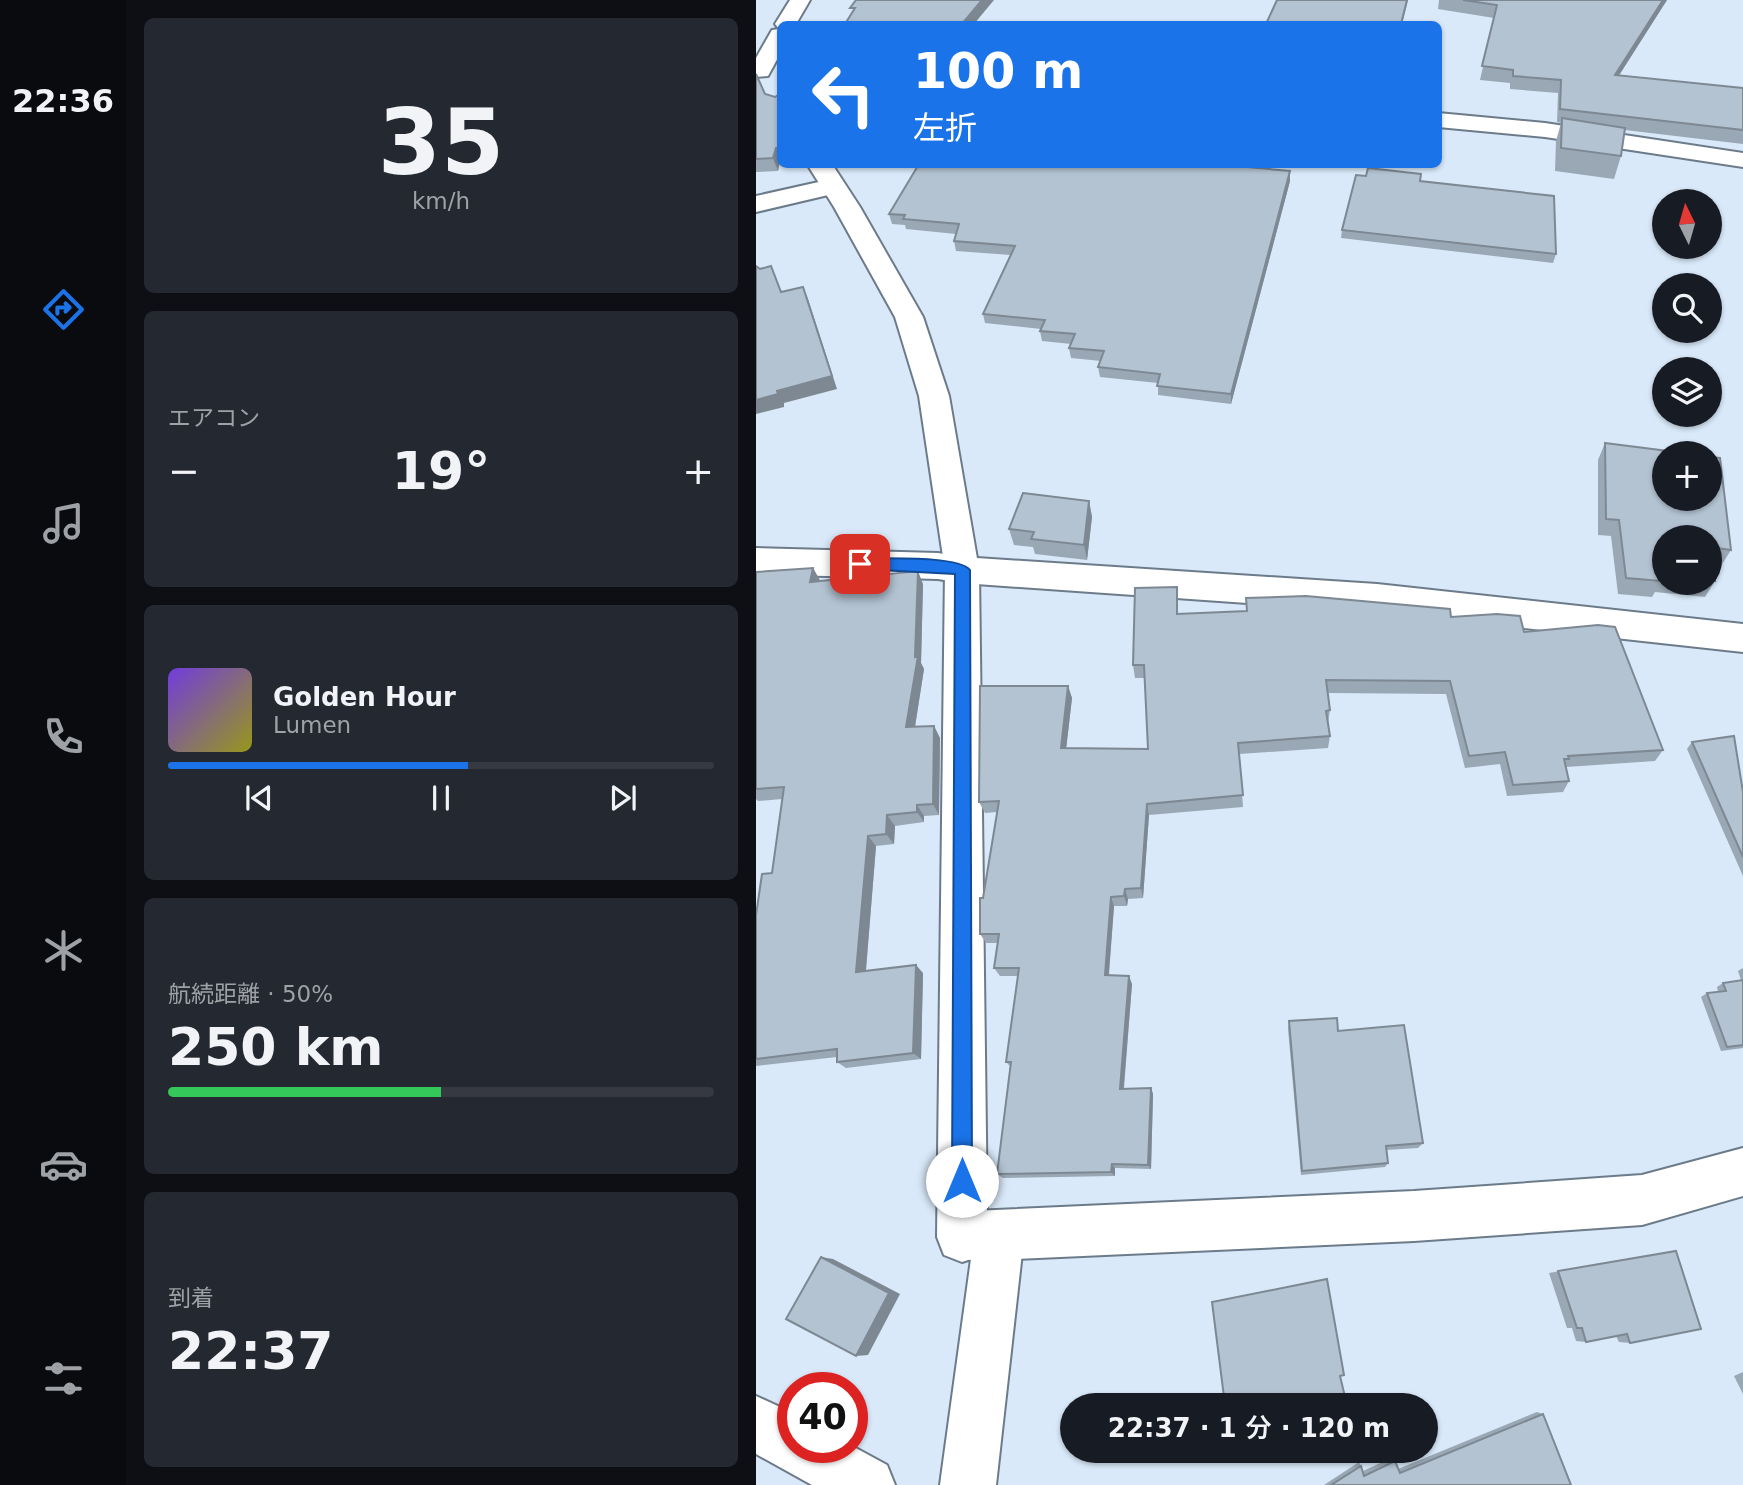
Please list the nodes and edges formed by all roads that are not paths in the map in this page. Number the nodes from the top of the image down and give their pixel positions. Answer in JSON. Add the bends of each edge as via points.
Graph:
{"nodes":[{"id":1,"x":800,"y":0,"type":"edge"},
{"id":2,"x":788,"y":21,"type":"edge"},
{"id":3,"x":777,"y":44,"type":"edge"},
{"id":4,"x":767,"y":76,"type":"edge"},
{"id":5,"x":1442,"y":120,"type":"edge"},
{"id":6,"x":1743,"y":160,"type":"edge"},
{"id":7,"x":825,"y":176,"type":"edge"},
{"id":8,"x":756,"y":204,"type":"edge"},
{"id":9,"x":756,"y":561,"type":"edge"},
{"id":10,"x":962,"y":570,"type":"junction"},
{"id":11,"x":1743,"y":638,"type":"edge"},
{"id":12,"x":1743,"y":1172,"type":"edge"},
{"id":13,"x":980,"y":1236,"type":"junction"},
{"id":14,"x":756,"y":1423,"type":"edge"},
{"id":15,"x":777,"y":1435,"type":"edge"},
{"id":16,"x":828,"y":1463,"type":"edge"},
{"id":17,"x":867,"y":1485,"type":"edge"},
{"id":18,"x":968,"y":1485,"type":"edge"}],
"edges":[{"from":1,"to":2,"type":"street"},
{"from":3,"to":4,"type":"street"},
{"from":5,"to":6,"type":"street","via":[[1545,130]]},
{"from":7,"to":8,"type":"street"},
{"from":7,"to":10,"type":"street","via":[[909,317],[934,396]]},
{"from":9,"to":10,"type":"street"},
{"from":10,"to":11,"type":"street","via":[[1377,598]]},
{"from":10,"to":13,"type":"street"},
{"from":12,"to":13,"type":"street","via":[[1642,1200],[1414,1216]]},
{"from":13,"to":18,"type":"street"},
{"from":14,"to":15,"type":"street"},
{"from":16,"to":17,"type":"street"}]}
